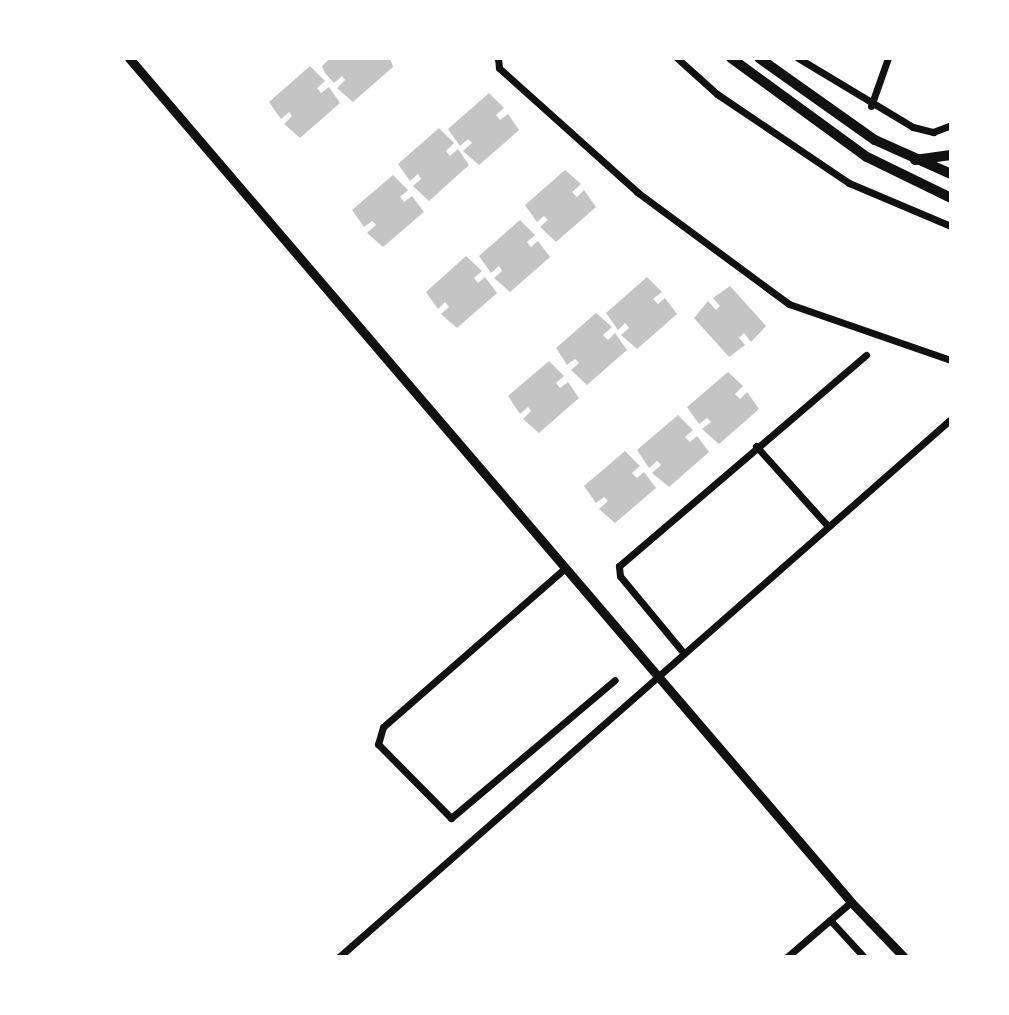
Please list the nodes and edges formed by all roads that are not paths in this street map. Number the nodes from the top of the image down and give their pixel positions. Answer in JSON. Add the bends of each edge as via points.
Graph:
{"nodes":[{"id":1,"x":129,"y":58,"type":"edge"},
{"id":2,"x":498,"y":58,"type":"edge"},
{"id":3,"x":677,"y":58,"type":"edge"},
{"id":4,"x":731,"y":58,"type":"edge"},
{"id":5,"x":759,"y":58,"type":"edge"},
{"id":6,"x":798,"y":58,"type":"edge"},
{"id":7,"x":888,"y":58,"type":"edge"},
{"id":8,"x":871,"y":106,"type":"junction"},
{"id":9,"x":951,"y":125,"type":"edge"},
{"id":10,"x":951,"y":155,"type":"edge"},
{"id":11,"x":913,"y":160,"type":"junction"},
{"id":12,"x":951,"y":174,"type":"edge"},
{"id":13,"x":905,"y":178,"type":"junction"},
{"id":14,"x":951,"y":189,"type":"edge"},
{"id":15,"x":951,"y":198,"type":"edge"},
{"id":16,"x":951,"y":226,"type":"edge"},
{"id":17,"x":866,"y":355,"type":"dead end"},
{"id":18,"x":951,"y":360,"type":"edge"},
{"id":19,"x":951,"y":419,"type":"edge"},
{"id":20,"x":756,"y":446,"type":"junction"},
{"id":21,"x":826,"y":524,"type":"junction"},
{"id":22,"x":564,"y":569,"type":"junction"},
{"id":23,"x":682,"y":651,"type":"junction"},
{"id":24,"x":658,"y":675,"type":"junction"},
{"id":25,"x":615,"y":680,"type":"dead end"},
{"id":26,"x":851,"y":902,"type":"junction"},
{"id":27,"x":830,"y":920,"type":"junction"},
{"id":28,"x":339,"y":957,"type":"edge"},
{"id":29,"x":787,"y":957,"type":"edge"},
{"id":30,"x":864,"y":957,"type":"edge"},
{"id":31,"x":904,"y":957,"type":"edge"}],
"edges":[{"from":1,"to":22,"type":"street"},
{"from":2,"to":18,"type":"street","via":[[499,68],[637,192],[789,304]]},
{"from":3,"to":16,"type":"street","via":[[717,94],[849,183]]},
{"from":4,"to":13,"type":"main road","via":[[867,157]]},
{"from":5,"to":11,"type":"main road","via":[[837,115]]},
{"from":6,"to":8,"type":"street"},
{"from":7,"to":8,"type":"street"},
{"from":8,"to":9,"type":"street","via":[[933,132]]},
{"from":10,"to":11,"type":"main road"},
{"from":11,"to":12,"type":"main road"},
{"from":13,"to":14,"type":"main road"},
{"from":13,"to":15,"type":"main road"},
{"from":17,"to":20,"type":"street"},
{"from":19,"to":21,"type":"street"},
{"from":20,"to":21,"type":"street"},
{"from":20,"to":23,"type":"street","via":[[619,566],[620,576]]},
{"from":21,"to":23,"type":"street"},
{"from":22,"to":24,"type":"street"},
{"from":22,"to":25,"type":"street","via":[[378,735],[378,744],[451,818]]},
{"from":23,"to":24,"type":"street"},
{"from":24,"to":26,"type":"street"},
{"from":24,"to":28,"type":"street"},
{"from":26,"to":27,"type":"street"},
{"from":26,"to":31,"type":"street"},
{"from":27,"to":29,"type":"street"},
{"from":27,"to":30,"type":"street"}]}
